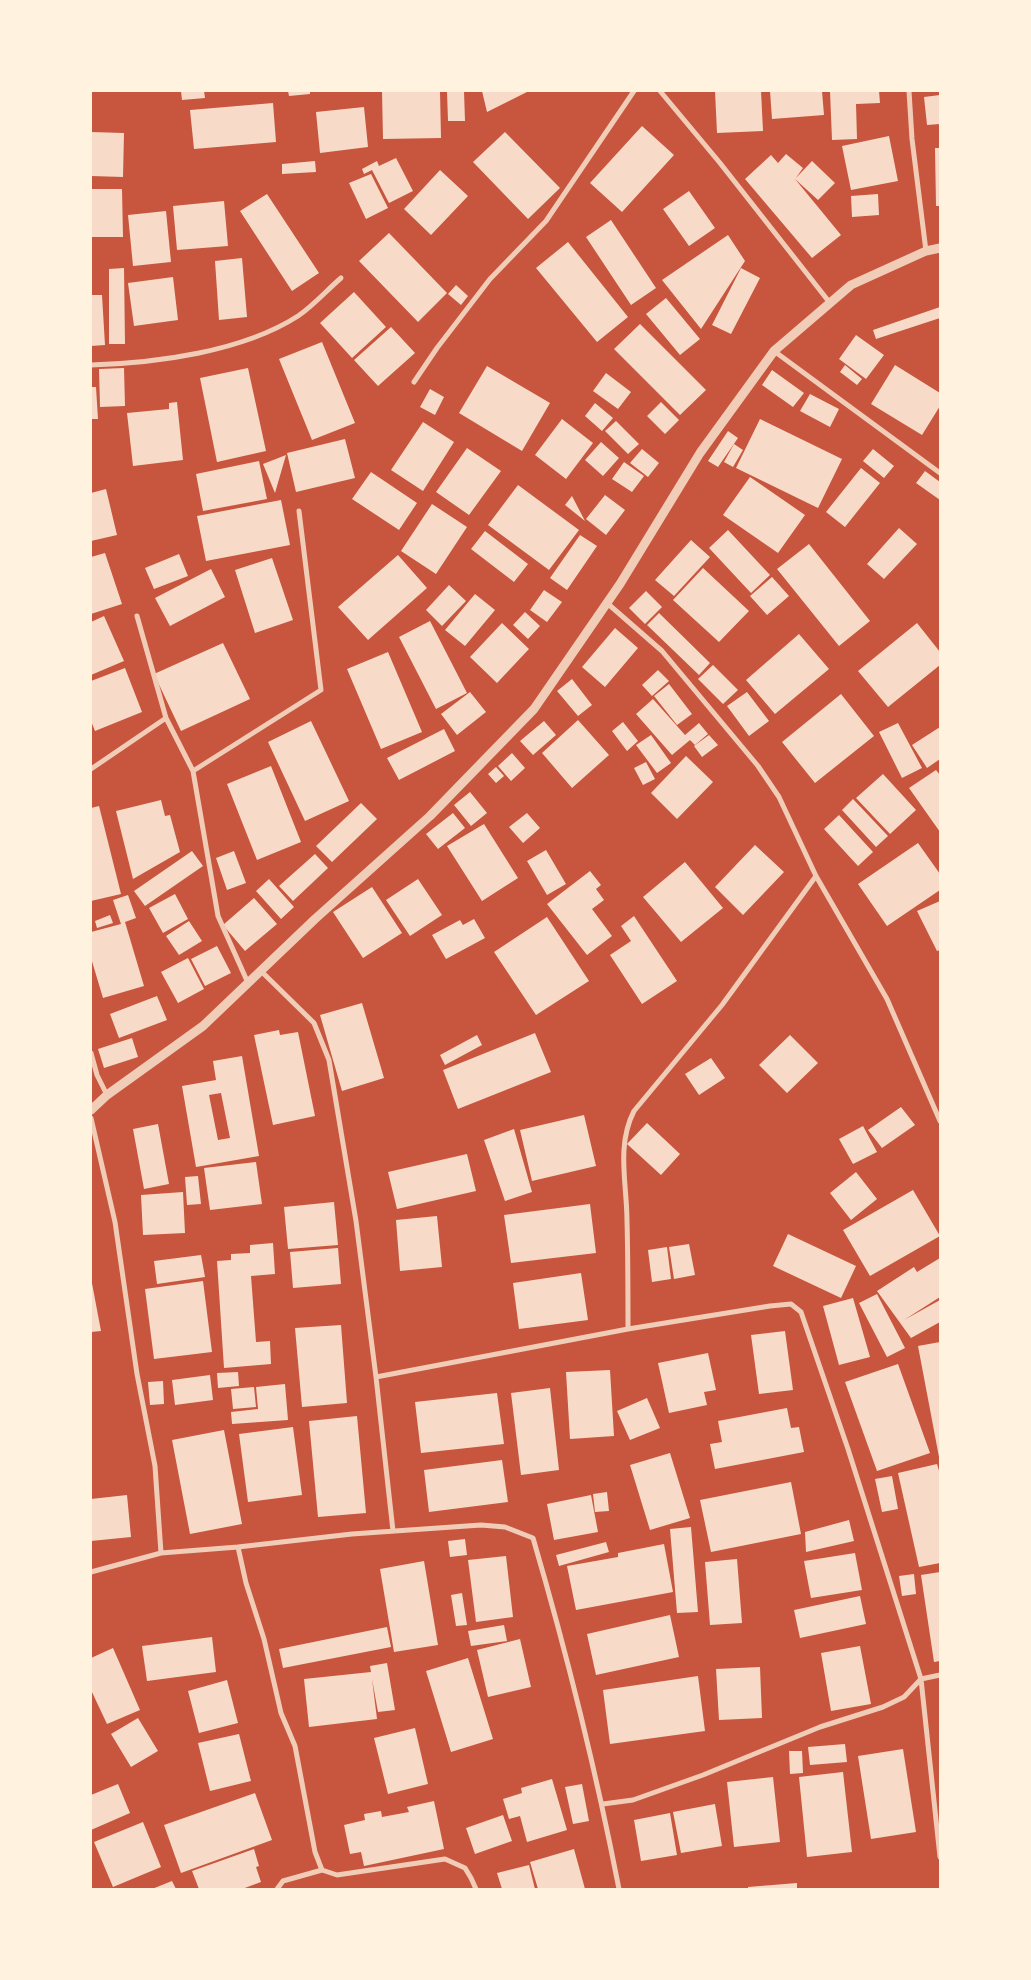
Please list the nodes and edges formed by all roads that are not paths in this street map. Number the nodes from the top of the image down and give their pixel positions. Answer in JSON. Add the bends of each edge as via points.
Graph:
{"nodes":[{"id":1,"x":634,"y":91,"type":"edge"},
{"id":2,"x":660,"y":91,"type":"edge"},
{"id":3,"x":909,"y":91,"type":"edge"},
{"id":4,"x":940,"y":248,"type":"edge"},
{"id":5,"x":926,"y":251,"type":"junction"},
{"id":6,"x":341,"y":278,"type":"dead end"},
{"id":7,"x":830,"y":303,"type":"junction"},
{"id":8,"x":774,"y":352,"type":"junction"},
{"id":9,"x":91,"y":365,"type":"edge"},
{"id":10,"x":414,"y":382,"type":"dead end"},
{"id":11,"x":940,"y":473,"type":"edge"},
{"id":12,"x":299,"y":511,"type":"dead end"},
{"id":13,"x":607,"y":603,"type":"junction"},
{"id":14,"x":137,"y":616,"type":"dead end"},
{"id":15,"x":166,"y":718,"type":"junction"},
{"id":16,"x":91,"y":769,"type":"edge"},
{"id":17,"x":193,"y":772,"type":"junction"},
{"id":18,"x":816,"y":876,"type":"junction"},
{"id":19,"x":261,"y":971,"type":"junction"},
{"id":20,"x":248,"y":983,"type":"junction"},
{"id":21,"x":91,"y":1053,"type":"edge"},
{"id":22,"x":106,"y":1095,"type":"junction"},
{"id":23,"x":91,"y":1110,"type":"edge"},
{"id":24,"x":939,"y":1114,"type":"edge"},
{"id":25,"x":91,"y":1118,"type":"edge"},
{"id":26,"x":940,"y":1121,"type":"edge"},
{"id":27,"x":628,"y":1329,"type":"junction"},
{"id":28,"x":376,"y":1376,"type":"junction"},
{"id":29,"x":393,"y":1532,"type":"junction"},
{"id":30,"x":238,"y":1547,"type":"junction"},
{"id":31,"x":161,"y":1553,"type":"junction"},
{"id":32,"x":91,"y":1572,"type":"edge"},
{"id":33,"x":940,"y":1675,"type":"edge"},
{"id":34,"x":921,"y":1679,"type":"junction"},
{"id":35,"x":603,"y":1804,"type":"junction"},
{"id":36,"x":940,"y":1857,"type":"edge"},
{"id":37,"x":322,"y":1870,"type":"junction"},
{"id":38,"x":277,"y":1889,"type":"edge"},
{"id":39,"x":476,"y":1889,"type":"edge"},
{"id":40,"x":619,"y":1889,"type":"edge"}],
"edges":[{"from":1,"to":10,"type":"street","via":[[546,221],[490,279]]},
{"from":2,"to":7,"type":"street"},
{"from":3,"to":5,"type":"street"},
{"from":4,"to":5,"type":"street"},
{"from":5,"to":7,"type":"street","via":[[851,285]]},
{"from":6,"to":9,"type":"street","via":[[298,316],[257,337],[191,355],[128,364]]},
{"from":7,"to":8,"type":"street"},
{"from":8,"to":11,"type":"street"},
{"from":8,"to":13,"type":"street","via":[[700,453]]},
{"from":12,"to":17,"type":"street","via":[[321,690]]},
{"from":13,"to":18,"type":"street","via":[[662,651],[758,766],[779,797]]},
{"from":13,"to":19,"type":"street","via":[[534,709],[430,816],[315,918]]},
{"from":14,"to":15,"type":"street"},
{"from":15,"to":16,"type":"street"},
{"from":15,"to":17,"type":"street"},
{"from":17,"to":20,"type":"street","via":[[218,916]]},
{"from":18,"to":24,"type":"street","via":[[887,999]]},
{"from":18,"to":27,"type":"street","via":[[722,1005],[627,1124],[623,1143]]},
{"from":19,"to":20,"type":"street"},
{"from":19,"to":28,"type":"street","via":[[314,1023],[329,1060],[356,1222]]},
{"from":20,"to":22,"type":"street","via":[[202,1026]]},
{"from":21,"to":22,"type":"street"},
{"from":22,"to":23,"type":"street"},
{"from":24,"to":26,"type":"street"},
{"from":25,"to":31,"type":"street","via":[[115,1222],[137,1374],[155,1466]]},
{"from":27,"to":28,"type":"street"},
{"from":27,"to":34,"type":"street","via":[[791,1304],[801,1312]]},
{"from":28,"to":29,"type":"street"},
{"from":29,"to":30,"type":"street"},
{"from":29,"to":35,"type":"street","via":[[481,1525],[505,1527],[533,1538]]},
{"from":30,"to":31,"type":"street"},
{"from":30,"to":37,"type":"street","via":[[281,1713],[295,1746],[315,1852]]},
{"from":31,"to":32,"type":"street"},
{"from":33,"to":34,"type":"street"},
{"from":34,"to":35,"type":"street","via":[[904,1697],[882,1707],[820,1727],[632,1800]]},
{"from":34,"to":36,"type":"street"},
{"from":35,"to":40,"type":"street"},
{"from":37,"to":38,"type":"street","via":[[283,1881]]},
{"from":37,"to":39,"type":"street","via":[[337,1875],[446,1859],[464,1868]]}]}
